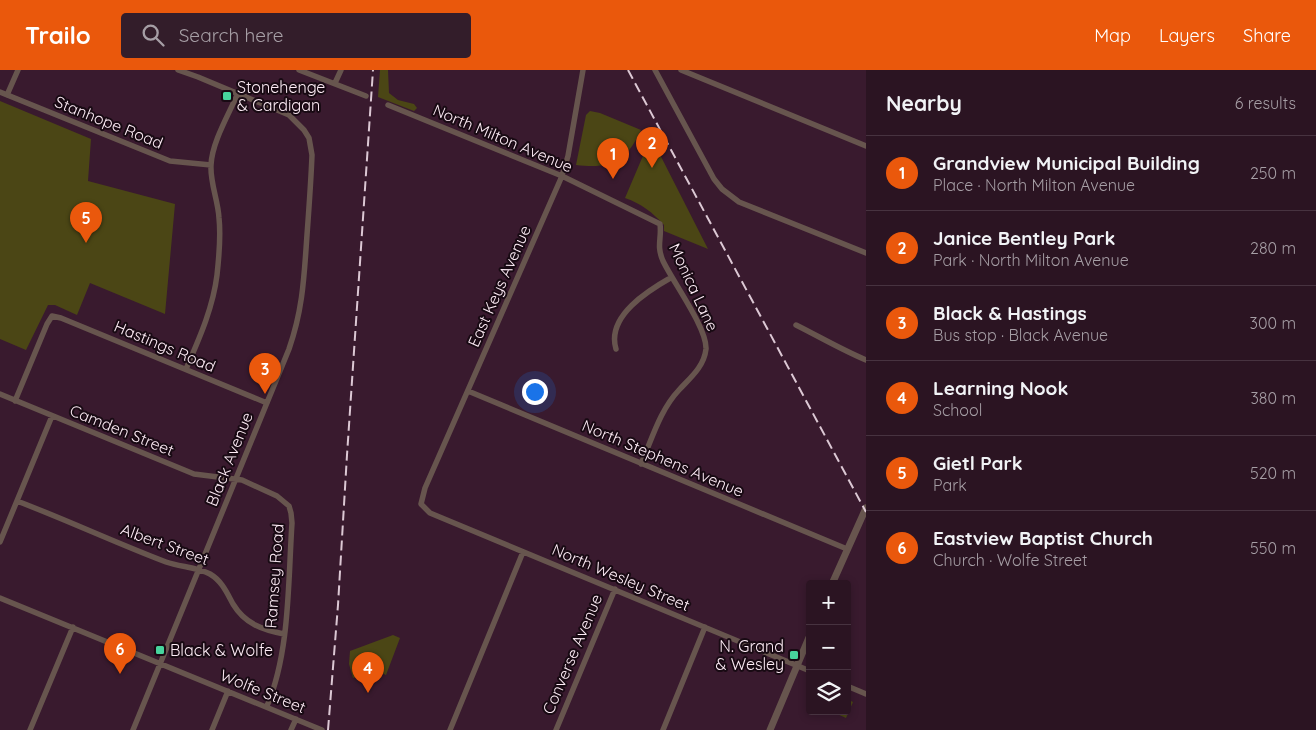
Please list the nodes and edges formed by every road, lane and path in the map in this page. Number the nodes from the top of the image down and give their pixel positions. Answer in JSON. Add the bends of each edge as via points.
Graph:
{"nodes":[{"id":1,"x":18,"y":70,"type":"edge"},
{"id":2,"x":178,"y":70,"type":"edge"},
{"id":3,"x":299,"y":70,"type":"edge"},
{"id":4,"x":341,"y":70,"type":"edge"},
{"id":5,"x":583,"y":70,"type":"edge"},
{"id":6,"x":655,"y":70,"type":"edge"},
{"id":7,"x":680,"y":70,"type":"edge"},
{"id":8,"x":335,"y":83,"type":"junction"},
{"id":9,"x":0,"y":92,"type":"edge"},
{"id":10,"x":238,"y":93,"type":"junction"},
{"id":11,"x":7,"y":95,"type":"junction"},
{"id":12,"x":366,"y":96,"type":"dead end"},
{"id":13,"x":388,"y":105,"type":"dead end"},
{"id":14,"x":866,"y":146,"type":"edge"},
{"id":15,"x":211,"y":165,"type":"junction"},
{"id":16,"x":562,"y":176,"type":"junction"},
{"id":17,"x":660,"y":224,"type":"joint"},
{"id":18,"x":866,"y":253,"type":"edge"},
{"id":19,"x":672,"y":277,"type":"junction"},
{"id":20,"x":796,"y":326,"type":"dead end"},
{"id":21,"x":616,"y":349,"type":"dead end"},
{"id":22,"x":866,"y":360,"type":"edge"},
{"id":23,"x":186,"y":369,"type":"junction"},
{"id":24,"x":468,"y":391,"type":"junction"},
{"id":25,"x":0,"y":394,"type":"edge"},
{"id":26,"x":15,"y":400,"type":"junction"},
{"id":27,"x":267,"y":403,"type":"junction"},
{"id":28,"x":52,"y":416,"type":"junction"},
{"id":29,"x":641,"y":464,"type":"junction"},
{"id":30,"x":236,"y":480,"type":"junction"},
{"id":31,"x":17,"y":500,"type":"junction"},
{"id":32,"x":423,"y":507,"type":"joint"},
{"id":33,"x":866,"y":508,"type":"edge"},
{"id":34,"x":0,"y":542,"type":"edge"},
{"id":35,"x":847,"y":549,"type":"junction"},
{"id":36,"x":523,"y":552,"type":"junction"},
{"id":37,"x":199,"y":570,"type":"junction"},
{"id":38,"x":834,"y":580,"type":"edge"},
{"id":39,"x":614,"y":589,"type":"junction"},
{"id":40,"x":0,"y":598,"type":"edge"},
{"id":41,"x":73,"y":627,"type":"junction"},
{"id":42,"x":705,"y":627,"type":"junction"},
{"id":43,"x":284,"y":634,"type":"junction"},
{"id":44,"x":806,"y":645,"type":"edge"},
{"id":45,"x":160,"y":664,"type":"junction"},
{"id":46,"x":797,"y":665,"type":"junction"},
{"id":47,"x":808,"y":670,"type":"edge"},
{"id":48,"x":851,"y":688,"type":"edge"},
{"id":49,"x":228,"y":691,"type":"junction"},
{"id":50,"x":866,"y":694,"type":"edge"},
{"id":51,"x":267,"y":706,"type":"junction"},
{"id":52,"x":296,"y":719,"type":"junction"},
{"id":53,"x":30,"y":730,"type":"edge"},
{"id":54,"x":133,"y":730,"type":"edge"},
{"id":55,"x":212,"y":730,"type":"edge"},
{"id":56,"x":291,"y":730,"type":"edge"},
{"id":57,"x":322,"y":730,"type":"edge"},
{"id":58,"x":450,"y":730,"type":"edge"},
{"id":59,"x":556,"y":730,"type":"edge"},
{"id":60,"x":663,"y":730,"type":"edge"},
{"id":61,"x":770,"y":730,"type":"edge"}],
"edges":[{"from":1,"to":11,"type":"street"},
{"from":2,"to":10,"type":"street"},
{"from":3,"to":8,"type":"street"},
{"from":4,"to":8,"type":"street"},
{"from":5,"to":16,"type":"street","name":"East Keys Avenue"},
{"from":6,"to":18,"type":"street","via":[[722,189],[739,202]]},
{"from":7,"to":14,"type":"street"},
{"from":8,"to":12,"type":"street"},
{"from":9,"to":11,"type":"street","name":"Stanhope Road"},
{"from":10,"to":15,"type":"street"},
{"from":10,"to":27,"type":"street","name":"Black Avenue","via":[[289,116],[309,138],[312,154],[302,300],[297,326]]},
{"from":11,"to":15,"type":"street","name":"Stanhope Road","via":[[170,161]]},
{"from":13,"to":16,"type":"street","name":"North Milton Avenue"},
{"from":15,"to":23,"type":"street","via":[[220,217],[217,275],[210,309]]},
{"from":16,"to":17,"type":"street","name":"North Milton Avenue"},
{"from":16,"to":24,"type":"street","name":"East Keys Avenue"},
{"from":17,"to":19,"type":"street","name":"Monica Lane","via":[[658,248]]},
{"from":19,"to":21,"type":"street","via":[[630,307],[619,324],[614,342]]},
{"from":19,"to":29,"type":"street","name":"Monica Lane","via":[[704,334],[706,350],[696,372],[664,411]]},
{"from":20,"to":22,"type":"street"},
{"from":23,"to":26,"type":"street","name":"Hastings Road","via":[[52,316]]},
{"from":23,"to":27,"type":"street","name":"Hastings Road"},
{"from":24,"to":29,"type":"street","name":"North Stephens Avenue"},
{"from":24,"to":32,"type":"street","name":"East Keys Avenue","via":[[422,494]]},
{"from":25,"to":26,"type":"street","name":"Camden Street"},
{"from":26,"to":28,"type":"street","name":"Camden Street"},
{"from":27,"to":30,"type":"street","name":"Black Avenue"},
{"from":28,"to":30,"type":"street","name":"Camden Street","via":[[194,474]]},
{"from":28,"to":31,"type":"street"},
{"from":29,"to":35,"type":"street","name":"North Stephens Avenue"},
{"from":30,"to":37,"type":"street","name":"Black Avenue"},
{"from":30,"to":43,"type":"street","name":"Ramsey Road","via":[[277,496],[289,506],[292,524]]},
{"from":31,"to":34,"type":"street"},
{"from":31,"to":37,"type":"street","name":"Albert Street","via":[[166,562]]},
{"from":32,"to":36,"type":"street","name":"North Wesley Street","via":[[430,513]]},
{"from":33,"to":35,"type":"street"},
{"from":35,"to":38,"type":"street"},
{"from":36,"to":39,"type":"street","name":"North Wesley Street"},
{"from":36,"to":58,"type":"street"},
{"from":37,"to":43,"type":"street","name":"Albert Street","via":[[211,574],[222,584],[247,621]]},
{"from":37,"to":45,"type":"street","name":"Black Avenue"},
{"from":39,"to":42,"type":"street","name":"North Wesley Street"},
{"from":39,"to":59,"type":"street","name":"Converse Avenue"},
{"from":40,"to":41,"type":"street","name":"Wolfe Street"},
{"from":41,"to":45,"type":"street","name":"Wolfe Street"},
{"from":41,"to":53,"type":"street"},
{"from":42,"to":46,"type":"street","name":"North Wesley Street"},
{"from":42,"to":60,"type":"street"},
{"from":43,"to":51,"type":"street","name":"Ramsey Road","via":[[278,672]]},
{"from":44,"to":46,"type":"street"},
{"from":45,"to":49,"type":"street","name":"Wolfe Street"},
{"from":45,"to":54,"type":"street","name":"Black Avenue"},
{"from":46,"to":47,"type":"street","name":"North Wesley Street"},
{"from":46,"to":61,"type":"street"},
{"from":48,"to":50,"type":"street"},
{"from":49,"to":51,"type":"street","name":"Wolfe Street"},
{"from":49,"to":55,"type":"street"},
{"from":51,"to":52,"type":"street","name":"Wolfe Street"},
{"from":52,"to":56,"type":"street"},
{"from":52,"to":57,"type":"street","name":"Wolfe Street"}]}
